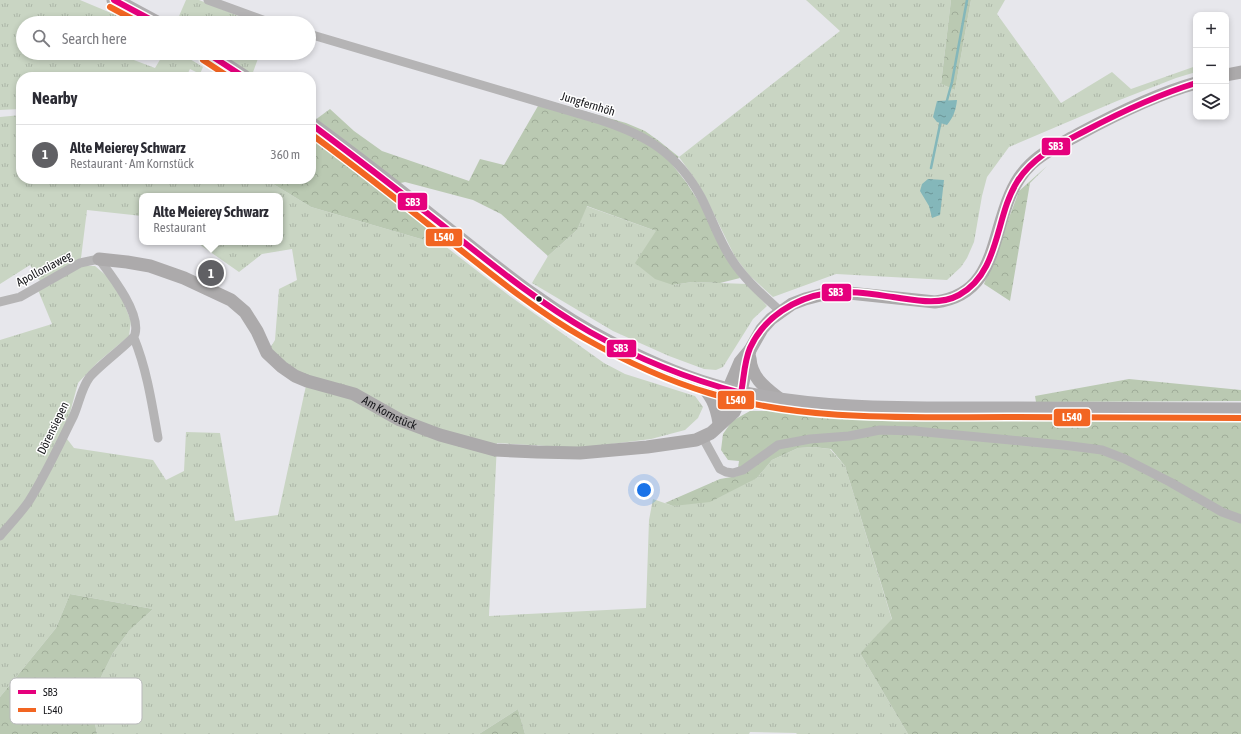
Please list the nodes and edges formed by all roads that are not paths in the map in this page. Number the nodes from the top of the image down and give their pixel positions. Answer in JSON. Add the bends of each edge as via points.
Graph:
{"nodes":[{"id":1,"x":114,"y":0,"type":"edge"},
{"id":2,"x":208,"y":0,"type":"edge"},
{"id":3,"x":144,"y":16,"type":"edge"},
{"id":4,"x":252,"y":16,"type":"edge"},
{"id":5,"x":316,"y":36,"type":"edge"},
{"id":6,"x":218,"y":60,"type":"edge"},
{"id":7,"x":236,"y":72,"type":"edge"},
{"id":8,"x":1241,"y":72,"type":"edge"},
{"id":9,"x":1229,"y":74,"type":"edge"},
{"id":10,"x":1193,"y":84,"type":"edge"},
{"id":11,"x":316,"y":128,"type":"edge"},
{"id":12,"x":99,"y":259,"type":"junction"},
{"id":13,"x":0,"y":302,"type":"edge"},
{"id":14,"x":780,"y":311,"type":"junction"},
{"id":15,"x":134,"y":338,"type":"junction"},
{"id":16,"x":750,"y":350,"type":"junction"},
{"id":17,"x":698,"y":381,"type":"junction"},
{"id":18,"x":735,"y":392,"type":"junction"},
{"id":19,"x":781,"y":400,"type":"junction"},
{"id":20,"x":1241,"y":410,"type":"edge"},
{"id":21,"x":719,"y":425,"type":"junction"},
{"id":22,"x":158,"y":438,"type":"dead end"},
{"id":23,"x":703,"y":438,"type":"junction"},
{"id":24,"x":1241,"y":519,"type":"edge"},
{"id":25,"x":0,"y":536,"type":"edge"}],
"edges":[{"from":1,"to":3,"type":"main road"},
{"from":2,"to":4,"type":"street"},
{"from":5,"to":14,"type":"street","name":"Jungfernhöh","via":[[600,120],[642,136],[659,147],[686,175],[701,197],[732,260],[744,276]]},
{"from":6,"to":7,"type":"main road"},
{"from":8,"to":9,"type":"street"},
{"from":10,"to":14,"type":"street","name":"Am Kornstück","via":[[1103,121],[1055,147],[1031,164],[1011,189],[986,268],[975,284],[962,294],[935,302],[828,293],[805,299]]},
{"from":11,"to":17,"type":"main road","via":[[543,303],[609,342],[661,367]]},
{"from":12,"to":13,"type":"street","name":"Apolloniaweg","via":[[80,263],[20,296]]},
{"from":12,"to":15,"type":"street","via":[[127,299],[136,330]]},
{"from":12,"to":23,"type":"street","name":"Am Kornstück","via":[[150,266],[184,278],[231,300],[245,312],[267,353],[286,370],[307,381],[354,394],[400,420],[440,435],[495,450],[580,453],[647,447]]},
{"from":14,"to":16,"type":"street","name":"Am Kornstück","via":[[762,329]]},
{"from":15,"to":22,"type":"street","via":[[141,356]]},
{"from":15,"to":25,"type":"street","name":"Dörensiepen","via":[[99,367],[88,380],[38,485],[28,502]]},
{"from":16,"to":18,"type":"street","name":"Am Kornstück"},
{"from":16,"to":19,"type":"street","via":[[756,378]]},
{"from":17,"to":18,"type":"main road"},
{"from":17,"to":21,"type":"street","via":[[714,401]]},
{"from":18,"to":19,"type":"main road"},
{"from":18,"to":21,"type":"street","name":"Am Kornstück","via":[[734,412]]},
{"from":19,"to":20,"type":"main road","via":[[913,409]]},
{"from":21,"to":23,"type":"street","name":"Am Kornstück"},
{"from":23,"to":24,"type":"street","via":[[720,470],[733,473],[743,470],[778,445],[880,430],[915,431],[1102,450],[1125,459],[1222,512]]}]}
